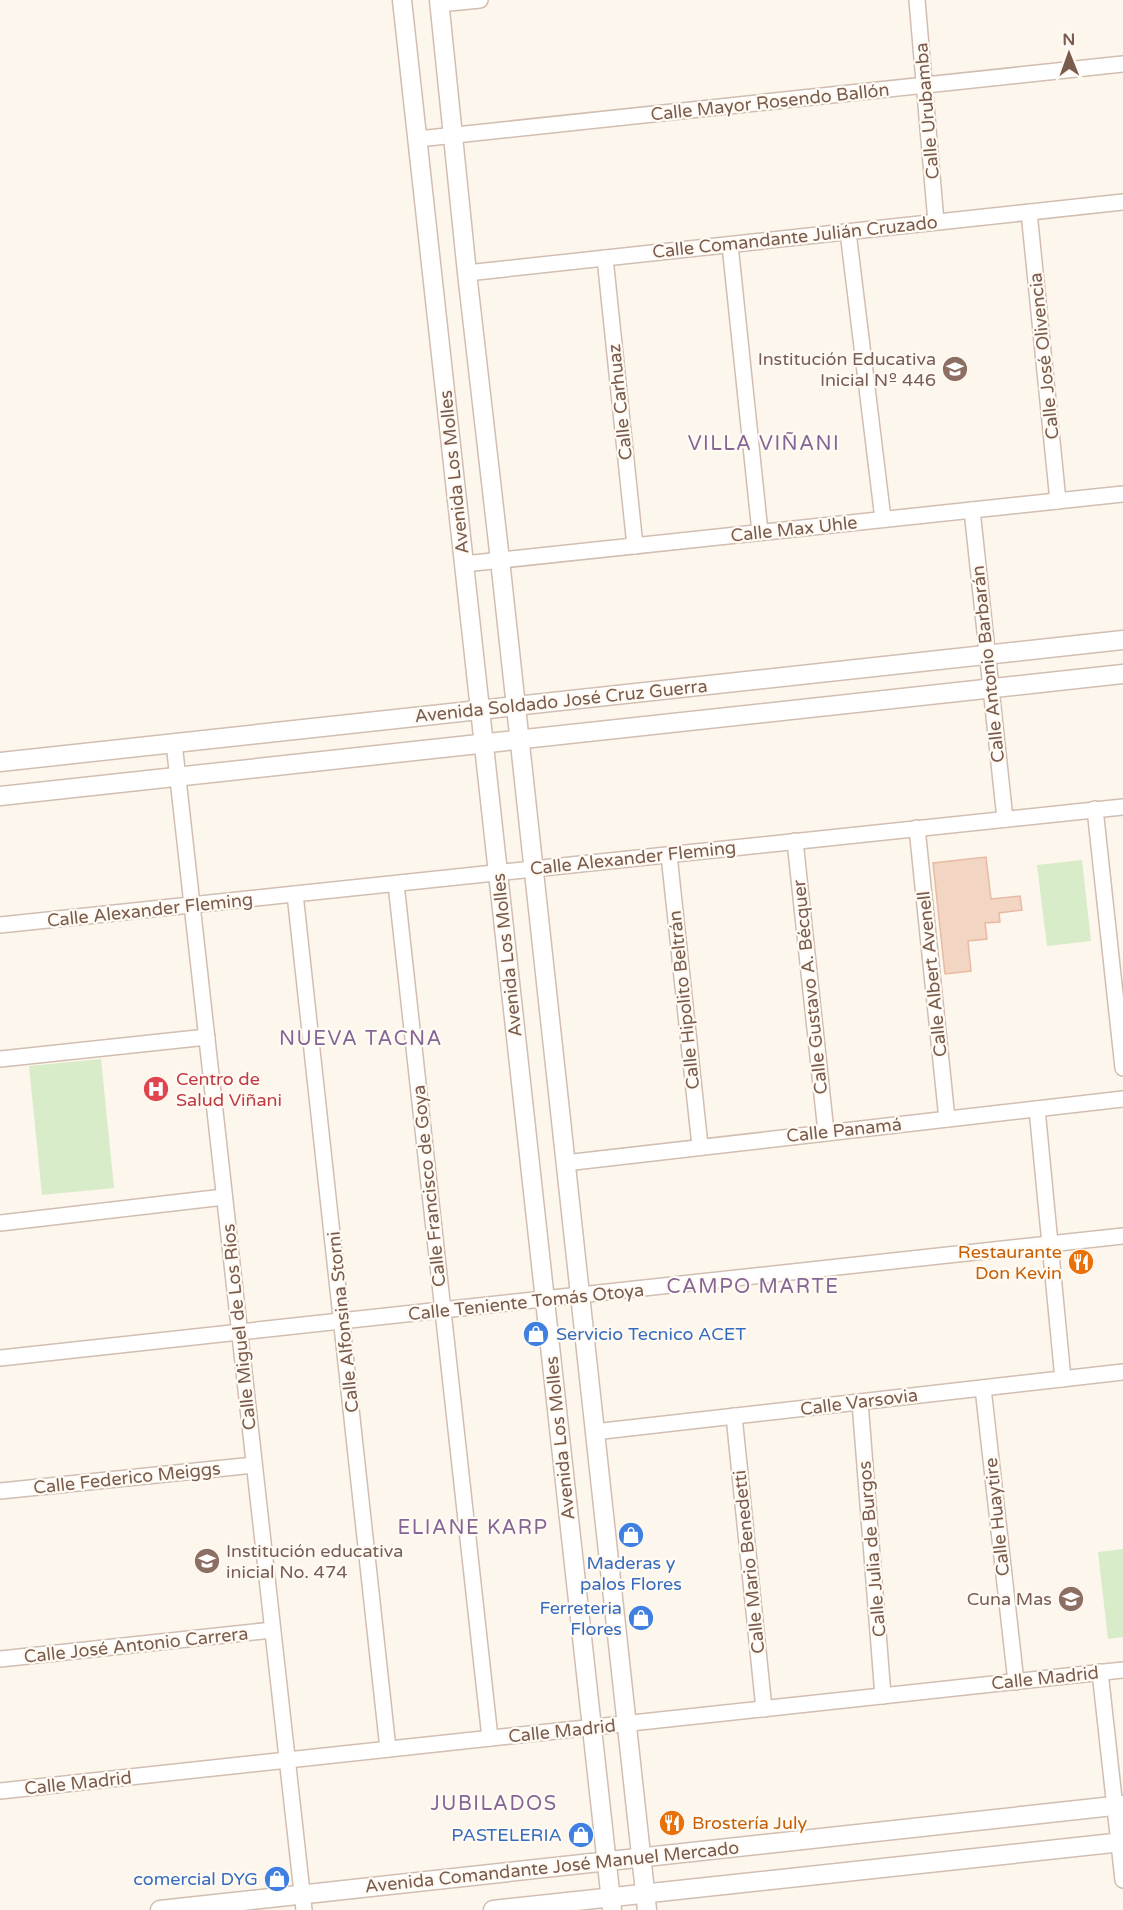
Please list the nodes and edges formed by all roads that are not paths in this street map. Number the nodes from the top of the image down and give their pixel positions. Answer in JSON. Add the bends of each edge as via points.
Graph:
{"nodes":[{"id":1,"x":402,"y":0,"type":"edge"},
{"id":2,"x":480,"y":0,"type":"edge"},
{"id":3,"x":916,"y":0,"type":"edge"},
{"id":4,"x":439,"y":2,"type":"edge"},
{"id":5,"x":1123,"y":64,"type":"edge"},
{"id":6,"x":925,"y":85,"type":"junction"},
{"id":7,"x":452,"y":136,"type":"junction"},
{"id":8,"x":418,"y":139,"type":"junction"},
{"id":9,"x":1123,"y":202,"type":"edge"},
{"id":10,"x":1029,"y":212,"type":"junction"},
{"id":11,"x":936,"y":222,"type":"junction"},
{"id":12,"x":848,"y":232,"type":"junction"},
{"id":13,"x":730,"y":244,"type":"junction"},
{"id":14,"x":605,"y":258,"type":"junction"},
{"id":15,"x":467,"y":273,"type":"junction"},
{"id":16,"x":1123,"y":494,"type":"edge"},
{"id":17,"x":1058,"y":501,"type":"junction"},
{"id":18,"x":972,"y":510,"type":"junction"},
{"id":19,"x":883,"y":519,"type":"junction"},
{"id":20,"x":760,"y":532,"type":"junction"},
{"id":21,"x":635,"y":546,"type":"junction"},
{"id":22,"x":500,"y":560,"type":"junction"},
{"id":23,"x":464,"y":564,"type":"junction"},
{"id":24,"x":1123,"y":640,"type":"edge"},
{"id":25,"x":987,"y":654,"type":"junction"},
{"id":26,"x":1123,"y":674,"type":"edge"},
{"id":27,"x":991,"y":688,"type":"junction"},
{"id":28,"x":516,"y":706,"type":"junction"},
{"id":29,"x":480,"y":710,"type":"junction"},
{"id":30,"x":518,"y":740,"type":"junction"},
{"id":31,"x":174,"y":743,"type":"junction"},
{"id":32,"x":484,"y":744,"type":"junction"},
{"id":33,"x":0,"y":762,"type":"edge"},
{"id":34,"x":178,"y":777,"type":"junction"},
{"id":35,"x":0,"y":796,"type":"edge"},
{"id":36,"x":1123,"y":807,"type":"edge"},
{"id":37,"x":1095,"y":809,"type":"junction"},
{"id":38,"x":1005,"y":819,"type":"junction"},
{"id":39,"x":916,"y":828,"type":"junction"},
{"id":40,"x":795,"y":841,"type":"junction"},
{"id":41,"x":669,"y":855,"type":"junction"},
{"id":42,"x":533,"y":869,"type":"junction"},
{"id":43,"x":498,"y":873,"type":"junction"},
{"id":44,"x":396,"y":884,"type":"junction"},
{"id":45,"x":295,"y":894,"type":"junction"},
{"id":46,"x":192,"y":905,"type":"junction"},
{"id":47,"x":0,"y":926,"type":"edge"},
{"id":48,"x":207,"y":1037,"type":"junction"},
{"id":49,"x":0,"y":1059,"type":"edge"},
{"id":50,"x":1123,"y":1068,"type":"edge"},
{"id":51,"x":1123,"y":1099,"type":"edge"},
{"id":52,"x":1037,"y":1109,"type":"junction"},
{"id":53,"x":948,"y":1119,"type":"junction"},
{"id":54,"x":826,"y":1132,"type":"junction"},
{"id":55,"x":700,"y":1146,"type":"junction"},
{"id":56,"x":565,"y":1163,"type":"junction"},
{"id":57,"x":224,"y":1197,"type":"junction"},
{"id":58,"x":0,"y":1222,"type":"edge"},
{"id":59,"x":1123,"y":1236,"type":"edge"},
{"id":60,"x":1051,"y":1244,"type":"junction"},
{"id":61,"x":580,"y":1296,"type":"junction"},
{"id":62,"x":545,"y":1299,"type":"junction"},
{"id":63,"x":443,"y":1311,"type":"junction"},
{"id":64,"x":343,"y":1322,"type":"junction"},
{"id":65,"x":240,"y":1333,"type":"junction"},
{"id":66,"x":0,"y":1358,"type":"edge"},
{"id":67,"x":1123,"y":1372,"type":"edge"},
{"id":68,"x":1063,"y":1378,"type":"junction"},
{"id":69,"x":982,"y":1388,"type":"junction"},
{"id":70,"x":860,"y":1402,"type":"junction"},
{"id":71,"x":734,"y":1416,"type":"junction"},
{"id":72,"x":594,"y":1432,"type":"junction"},
{"id":73,"x":254,"y":1465,"type":"junction"},
{"id":74,"x":0,"y":1491,"type":"edge"},
{"id":75,"x":272,"y":1630,"type":"junction"},
{"id":76,"x":0,"y":1659,"type":"edge"},
{"id":77,"x":1123,"y":1670,"type":"edge"},
{"id":78,"x":1100,"y":1672,"type":"junction"},
{"id":79,"x":1016,"y":1682,"type":"junction"},
{"id":80,"x":884,"y":1696,"type":"junction"},
{"id":81,"x":764,"y":1709,"type":"junction"},
{"id":82,"x":626,"y":1724,"type":"junction"},
{"id":83,"x":592,"y":1727,"type":"junction"},
{"id":84,"x":490,"y":1738,"type":"junction"},
{"id":85,"x":388,"y":1749,"type":"junction"},
{"id":86,"x":287,"y":1760,"type":"junction"},
{"id":87,"x":0,"y":1791,"type":"edge"},
{"id":88,"x":1119,"y":1806,"type":"edge"},
{"id":89,"x":1121,"y":1842,"type":"edge"},
{"id":90,"x":641,"y":1858,"type":"junction"},
{"id":91,"x":607,"y":1861,"type":"junction"},
{"id":92,"x":1123,"y":1880,"type":"edge"},
{"id":93,"x":303,"y":1902,"type":"edge"},
{"id":94,"x":646,"y":1902,"type":"edge"},
{"id":95,"x":611,"y":1904,"type":"edge"},
{"id":96,"x":160,"y":1910,"type":"edge"},
{"id":97,"x":493,"y":1910,"type":"edge"}],
"edges":[{"from":1,"to":8,"type":"street","name":"Avenida Los Molles"},
{"from":2,"to":4,"type":"street"},
{"from":3,"to":6,"type":"street","name":"Calle Urubamba"},
{"from":4,"to":7,"type":"street","name":"Avenida Los Molles"},
{"from":5,"to":6,"type":"street","name":"Calle Mayor Rosendo Ballón"},
{"from":6,"to":7,"type":"street","name":"Calle Mayor Rosendo Ballón"},
{"from":6,"to":11,"type":"street","name":"Calle Urubamba"},
{"from":7,"to":8,"type":"street","name":"Calle Mayor Rosendo Ballón"},
{"from":7,"to":15,"type":"street","name":"Avenida Los Molles"},
{"from":8,"to":23,"type":"street","name":"Avenida Los Molles"},
{"from":9,"to":10,"type":"street","name":"Calle Comandante Julián Cruzado"},
{"from":10,"to":11,"type":"street","name":"Calle Comandante Julián Cruzado"},
{"from":10,"to":17,"type":"street","name":"Calle José Olivencia"},
{"from":11,"to":12,"type":"street","name":"Calle Comandante Julián Cruzado"},
{"from":12,"to":13,"type":"street","name":"Calle Comandante Julián Cruzado"},
{"from":12,"to":19,"type":"street"},
{"from":13,"to":14,"type":"street","name":"Calle Comandante Julián Cruzado"},
{"from":13,"to":20,"type":"street"},
{"from":14,"to":15,"type":"street","name":"Calle Comandante Julián Cruzado"},
{"from":14,"to":21,"type":"street","name":"Calle Carhuaz"},
{"from":15,"to":22,"type":"street","name":"Avenida Los Molles"},
{"from":16,"to":17,"type":"street","name":"Calle Max Uhle"},
{"from":17,"to":18,"type":"street","name":"Calle Max Uhle"},
{"from":18,"to":19,"type":"street","name":"Calle Max Uhle"},
{"from":18,"to":25,"type":"street","name":"Calle Antonio Barbarán"},
{"from":19,"to":20,"type":"street","name":"Calle Max Uhle"},
{"from":20,"to":21,"type":"street","name":"Calle Max Uhle"},
{"from":21,"to":22,"type":"street","name":"Calle Max Uhle"},
{"from":22,"to":23,"type":"street","name":"Calle Max Uhle"},
{"from":22,"to":28,"type":"street","name":"Avenida Los Molles"},
{"from":23,"to":29,"type":"street","name":"Avenida Los Molles"},
{"from":24,"to":25,"type":"street","name":"Avenida Soldado José Cruz Guerra"},
{"from":25,"to":27,"type":"street","name":"Calle Antonio Barbarán"},
{"from":25,"to":28,"type":"street","name":"Avenida Soldado José Cruz Guerra"},
{"from":26,"to":27,"type":"street","name":"Avenida Soldado José Cruz Guerra"},
{"from":27,"to":30,"type":"street","name":"Avenida Soldado José Cruz Guerra"},
{"from":27,"to":38,"type":"street","name":"Calle Antonio Barbarán"},
{"from":28,"to":29,"type":"street","name":"Avenida Soldado José Cruz Guerra"},
{"from":28,"to":30,"type":"street","name":"Avenida Los Molles"},
{"from":29,"to":31,"type":"street","name":"Avenida Soldado José Cruz Guerra"},
{"from":29,"to":32,"type":"street","name":"Avenida Los Molles"},
{"from":30,"to":32,"type":"street","name":"Avenida Soldado José Cruz Guerra"},
{"from":30,"to":42,"type":"street","name":"Avenida Los Molles"},
{"from":31,"to":33,"type":"street","name":"Avenida Soldado José Cruz Guerra"},
{"from":31,"to":34,"type":"street","name":"Calle Miguel de Los Ríos"},
{"from":32,"to":34,"type":"street","name":"Avenida Soldado José Cruz Guerra"},
{"from":32,"to":43,"type":"street","name":"Avenida Los Molles"},
{"from":34,"to":35,"type":"street","name":"Avenida Soldado José Cruz Guerra"},
{"from":34,"to":46,"type":"street","name":"Calle Miguel de Los Ríos"},
{"from":36,"to":37,"type":"street","name":"Calle Alexander Fleming"},
{"from":37,"to":38,"type":"street","name":"Calle Alexander Fleming"},
{"from":37,"to":50,"type":"street"},
{"from":38,"to":39,"type":"street","name":"Calle Alexander Fleming"},
{"from":39,"to":40,"type":"street","name":"Calle Alexander Fleming"},
{"from":39,"to":53,"type":"street","name":"Calle Albert Avenell"},
{"from":40,"to":41,"type":"street","name":"Calle Alexander Fleming"},
{"from":40,"to":54,"type":"street","name":"Calle Gustavo A. Bécquer"},
{"from":41,"to":42,"type":"street","name":"Calle Alexander Fleming"},
{"from":41,"to":55,"type":"street","name":"Calle Hipolito Beltrán"},
{"from":42,"to":43,"type":"street","name":"Calle Alexander Fleming"},
{"from":42,"to":56,"type":"street","name":"Avenida Los Molles"},
{"from":43,"to":44,"type":"street","name":"Calle Alexander Fleming"},
{"from":43,"to":62,"type":"street","name":"Avenida Los Molles"},
{"from":44,"to":45,"type":"street","name":"Calle Alexander Fleming"},
{"from":44,"to":63,"type":"street","name":"Calle Francisco de Goya"},
{"from":45,"to":46,"type":"street","name":"Calle Alexander Fleming"},
{"from":45,"to":64,"type":"street","name":"Calle Alfonsina Storni"},
{"from":46,"to":47,"type":"street","name":"Calle Alexander Fleming"},
{"from":46,"to":48,"type":"street","name":"Calle Miguel de Los Ríos"},
{"from":48,"to":49,"type":"street"},
{"from":48,"to":57,"type":"street","name":"Calle Miguel de Los Ríos"},
{"from":51,"to":52,"type":"street","name":"Calle Panamá"},
{"from":52,"to":53,"type":"street","name":"Calle Panamá"},
{"from":52,"to":60,"type":"street"},
{"from":53,"to":54,"type":"street","name":"Calle Panamá"},
{"from":54,"to":55,"type":"street","name":"Calle Panamá"},
{"from":55,"to":56,"type":"street","name":"Calle Panamá"},
{"from":56,"to":61,"type":"street","name":"Avenida Los Molles"},
{"from":57,"to":58,"type":"street"},
{"from":57,"to":65,"type":"street","name":"Calle Miguel de Los Ríos"},
{"from":59,"to":60,"type":"street","name":"Calle Teniente Tomás Otoya"},
{"from":60,"to":61,"type":"street","name":"Calle Teniente Tomás Otoya"},
{"from":60,"to":68,"type":"street"},
{"from":61,"to":62,"type":"street","name":"Calle Teniente Tomás Otoya"},
{"from":61,"to":72,"type":"street","name":"Avenida Los Molles"},
{"from":62,"to":63,"type":"street","name":"Calle Teniente Tomás Otoya"},
{"from":62,"to":83,"type":"street","name":"Avenida Los Molles"},
{"from":63,"to":64,"type":"street","name":"Calle Teniente Tomás Otoya"},
{"from":63,"to":84,"type":"street","name":"Calle Francisco de Goya"},
{"from":64,"to":65,"type":"street","name":"Calle Teniente Tomás Otoya"},
{"from":64,"to":85,"type":"street","name":"Calle Alfonsina Storni"},
{"from":65,"to":66,"type":"street","name":"Calle Teniente Tomás Otoya"},
{"from":65,"to":73,"type":"street","name":"Calle Miguel de Los Ríos"},
{"from":67,"to":68,"type":"street","name":"Calle Varsovia"},
{"from":68,"to":69,"type":"street","name":"Calle Varsovia"},
{"from":69,"to":70,"type":"street","name":"Calle Varsovia"},
{"from":69,"to":79,"type":"street","name":"Calle Huaytire"},
{"from":70,"to":71,"type":"street","name":"Calle Varsovia"},
{"from":70,"to":80,"type":"street","name":"Calle Julia de Burgos"},
{"from":71,"to":72,"type":"street","name":"Calle Varsovia"},
{"from":71,"to":81,"type":"street","name":"Calle Mario Benedetti"},
{"from":72,"to":82,"type":"street","name":"Avenida Los Molles"},
{"from":73,"to":74,"type":"street","name":"Calle Federico Meiggs"},
{"from":73,"to":75,"type":"street","name":"Calle Miguel de Los Ríos"},
{"from":75,"to":76,"type":"street","name":"Calle José Antonio Carrera"},
{"from":75,"to":86,"type":"street","name":"Calle Miguel de Los Ríos"},
{"from":77,"to":78,"type":"street","name":"Calle Madrid"},
{"from":78,"to":79,"type":"street","name":"Calle Madrid"},
{"from":78,"to":88,"type":"street"},
{"from":79,"to":80,"type":"street","name":"Calle Madrid"},
{"from":80,"to":81,"type":"street","name":"Calle Madrid"},
{"from":81,"to":82,"type":"street","name":"Calle Madrid"},
{"from":82,"to":83,"type":"street","name":"Calle Madrid"},
{"from":82,"to":90,"type":"street","name":"Avenida Los Molles"},
{"from":83,"to":84,"type":"street","name":"Calle Madrid"},
{"from":83,"to":91,"type":"street","name":"Avenida Los Molles"},
{"from":84,"to":85,"type":"street","name":"Calle Madrid"},
{"from":85,"to":86,"type":"street","name":"Calle Madrid"},
{"from":86,"to":87,"type":"street","name":"Calle Madrid"},
{"from":86,"to":93,"type":"street","name":"Calle Miguel de Los Ríos"},
{"from":88,"to":89,"type":"street"},
{"from":88,"to":90,"type":"street","name":"Avenida Comandante José Manuel Mercado"},
{"from":89,"to":92,"type":"street"},
{"from":89,"to":94,"type":"street","name":"Avenida Comandante José Manuel Mercado"},
{"from":90,"to":91,"type":"street","name":"Avenida Comandante José Manuel Mercado"},
{"from":90,"to":94,"type":"street","name":"Avenida Los Molles"},
{"from":91,"to":93,"type":"street","name":"Avenida Comandante José Manuel Mercado"},
{"from":91,"to":95,"type":"street","name":"Avenida Los Molles"},
{"from":93,"to":96,"type":"street","name":"Avenida Comandante José Manuel Mercado"},
{"from":94,"to":95,"type":"street","name":"Avenida Comandante José Manuel Mercado"},
{"from":95,"to":97,"type":"street","name":"Avenida Comandante José Manuel Mercado"}]}
